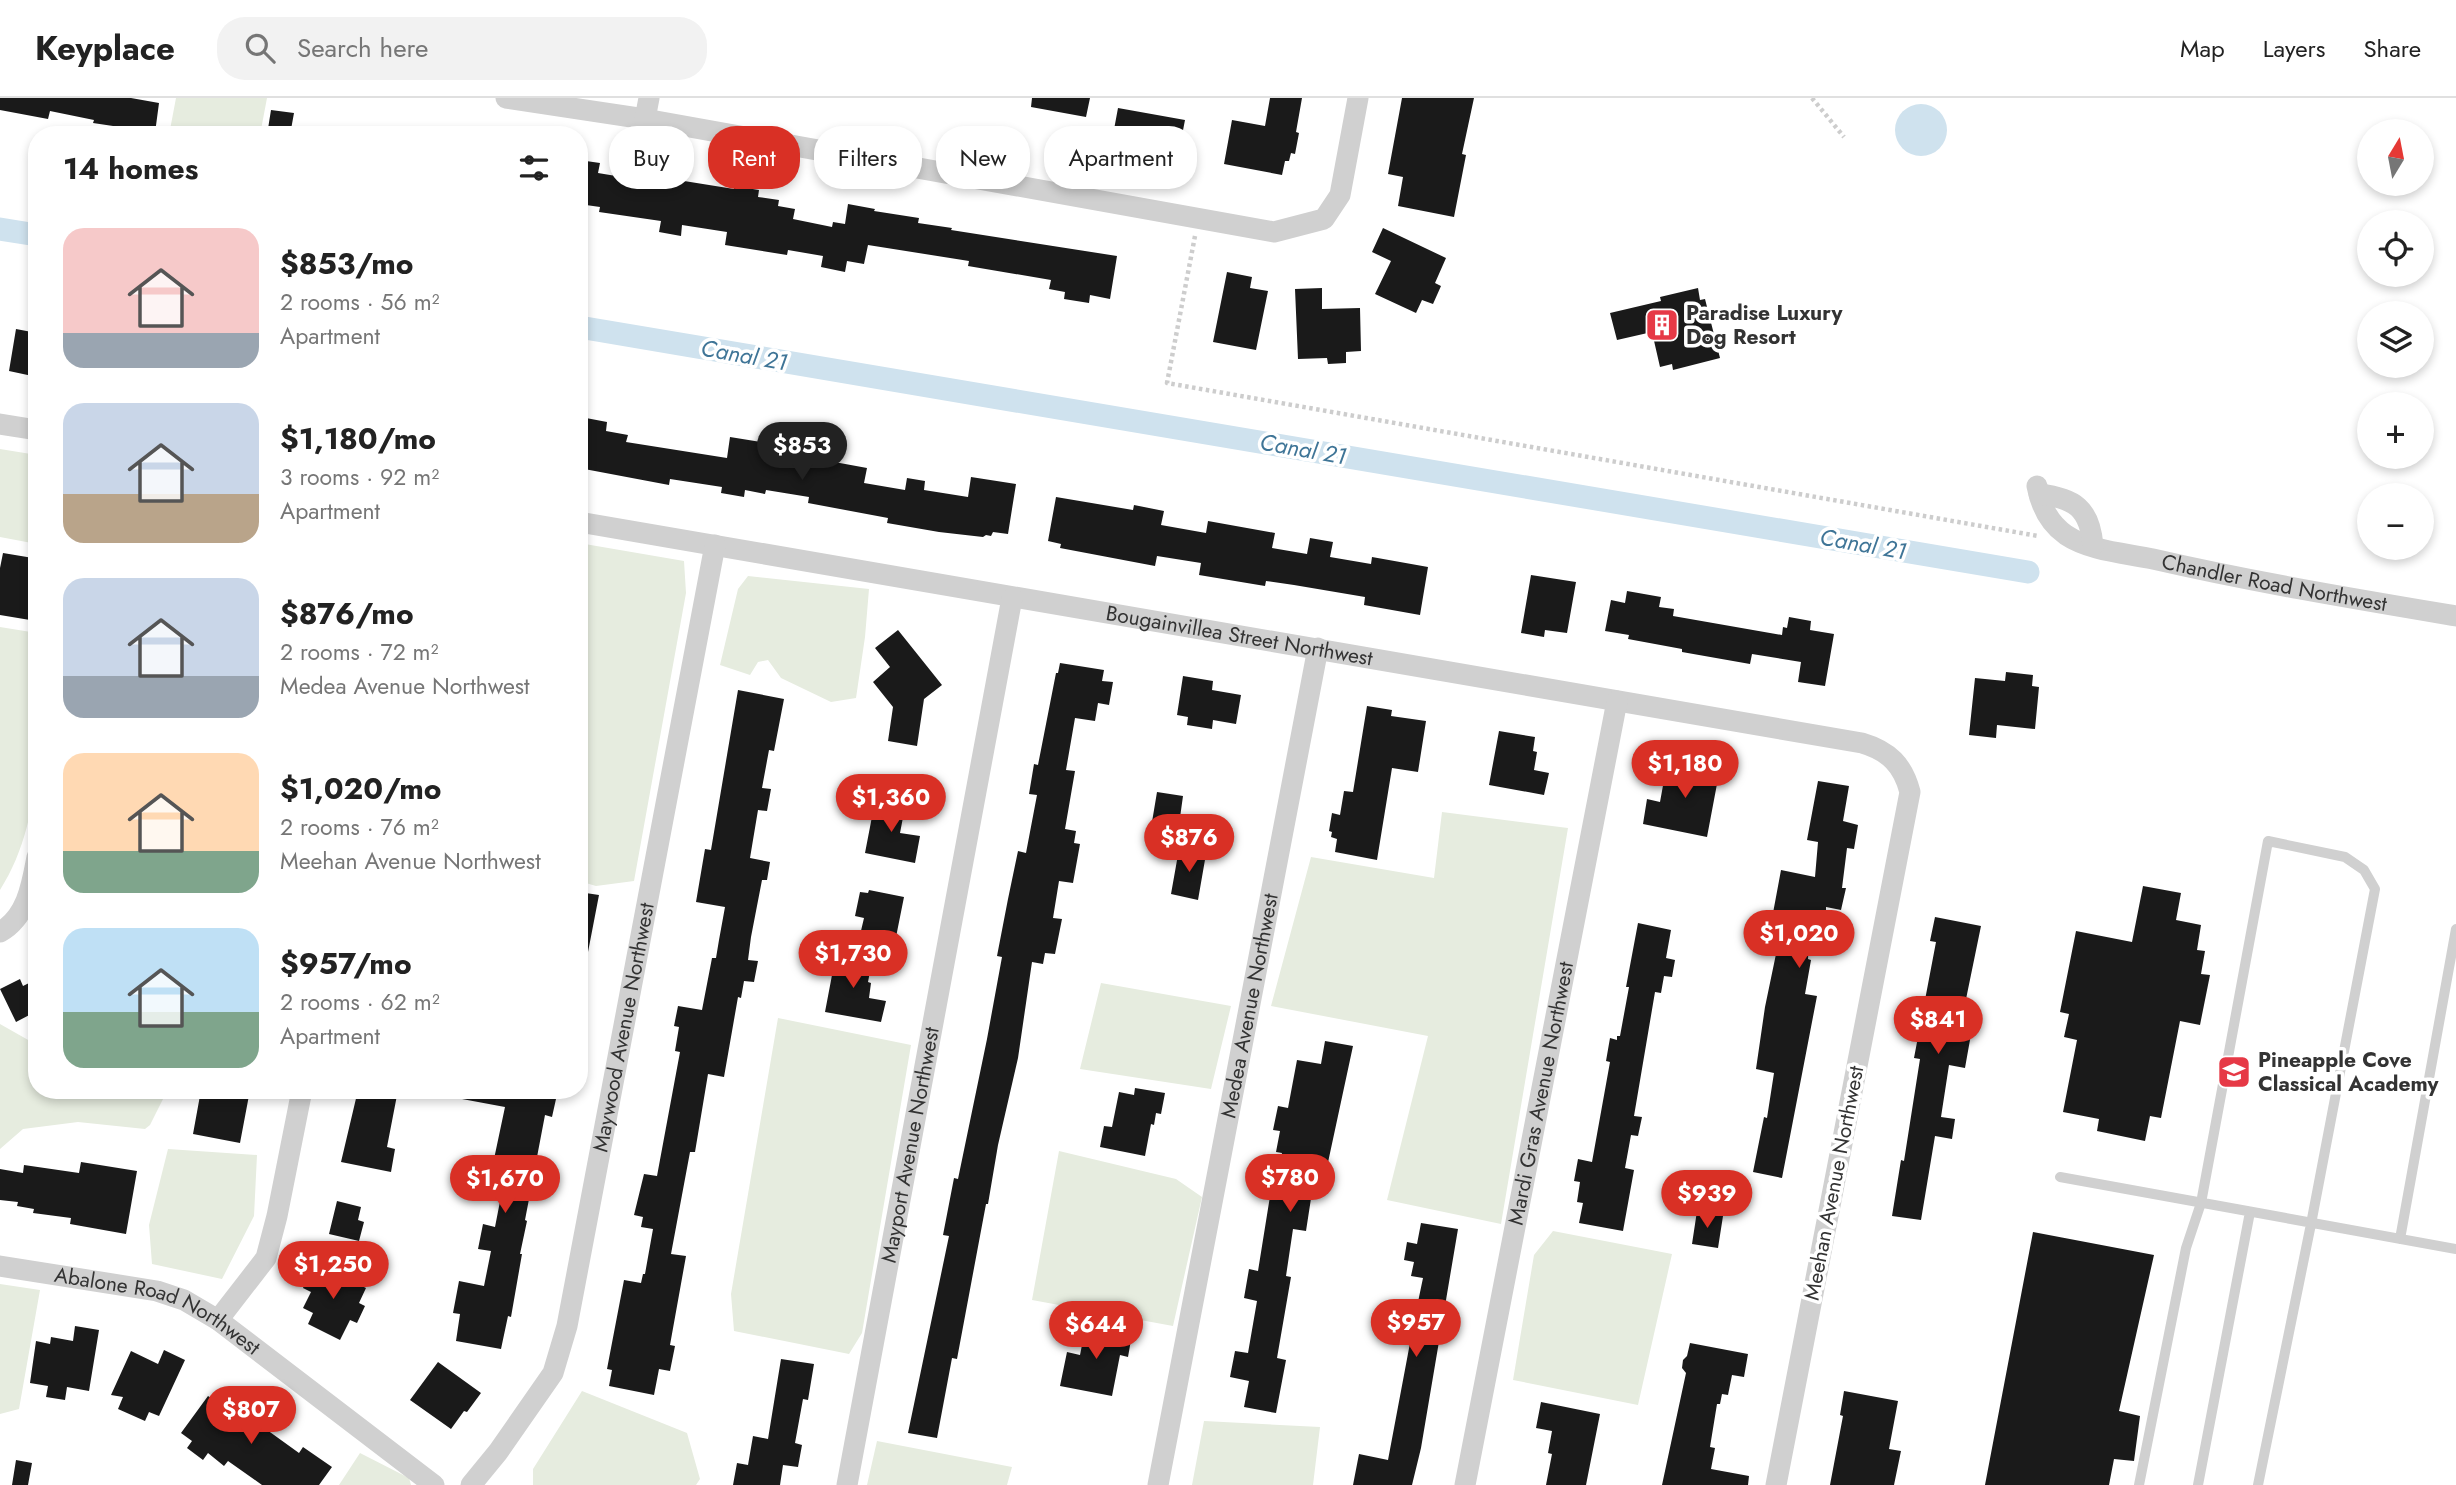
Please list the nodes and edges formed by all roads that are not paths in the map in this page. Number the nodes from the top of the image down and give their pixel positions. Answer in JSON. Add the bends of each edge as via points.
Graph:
{"nodes":[{"id":1,"x":506,"y":98,"type":"edge"},
{"id":2,"x":649,"y":98,"type":"edge"},
{"id":3,"x":1358,"y":98,"type":"edge"},
{"id":4,"x":645,"y":119,"type":"junction"},
{"id":5,"x":0,"y":424,"type":"edge"},
{"id":6,"x":28,"y":429,"type":"edge"},
{"id":7,"x":588,"y":524,"type":"edge"},
{"id":8,"x":715,"y":545,"type":"junction"},
{"id":9,"x":2093,"y":546,"type":"junction"},
{"id":10,"x":1012,"y":598,"type":"junction"},
{"id":11,"x":2456,"y":616,"type":"edge"},
{"id":12,"x":1318,"y":649,"type":"junction"},
{"id":13,"x":1617,"y":701,"type":"junction"},
{"id":14,"x":1895,"y":761,"type":"joint"},
{"id":15,"x":28,"y":898,"type":"edge"},
{"id":16,"x":2456,"y":929,"type":"edge"},
{"id":17,"x":0,"y":932,"type":"edge"},
{"id":18,"x":300,"y":1099,"type":"edge"},
{"id":19,"x":2060,"y":1177,"type":"dead end"},
{"id":20,"x":2202,"y":1203,"type":"junction"},
{"id":21,"x":2250,"y":1212,"type":"junction"},
{"id":22,"x":2311,"y":1223,"type":"junction"},
{"id":23,"x":2400,"y":1239,"type":"junction"},
{"id":24,"x":2456,"y":1249,"type":"edge"},
{"id":25,"x":0,"y":1266,"type":"edge"},
{"id":26,"x":218,"y":1320,"type":"junction"},
{"id":27,"x":434,"y":1485,"type":"edge"},
{"id":28,"x":471,"y":1485,"type":"edge"},
{"id":29,"x":847,"y":1485,"type":"edge"},
{"id":30,"x":1158,"y":1485,"type":"edge"},
{"id":31,"x":1465,"y":1485,"type":"edge"},
{"id":32,"x":1776,"y":1485,"type":"edge"},
{"id":33,"x":2139,"y":1485,"type":"edge"},
{"id":34,"x":2198,"y":1485,"type":"edge"},
{"id":35,"x":2258,"y":1485,"type":"edge"}],
"edges":[{"from":1,"to":4,"type":"street"},
{"from":2,"to":4,"type":"street"},
{"from":3,"to":4,"type":"street","via":[[1340,195],[1324,219],[1274,232]]},
{"from":5,"to":6,"type":"street"},
{"from":7,"to":8,"type":"street","name":"Bougainvillea Street Northwest"},
{"from":8,"to":10,"type":"street","name":"Bougainvillea Street Northwest"},
{"from":8,"to":28,"type":"street","name":"Maywood Avenue Northwest","via":[[568,1326],[553,1373]]},
{"from":9,"to":9,"type":"street","name":"Chandler Road Northwest","via":[[2088,522],[2078,506],[2038,490],[2052,523],[2068,536]]},
{"from":9,"to":11,"type":"street","name":"Chandler Road Northwest","via":[[2203,571]]},
{"from":10,"to":12,"type":"street","name":"Bougainvillea Street Northwest"},
{"from":10,"to":29,"type":"street","name":"Mayport Avenue Northwest"},
{"from":12,"to":13,"type":"street","name":"Bougainvillea Street Northwest"},
{"from":12,"to":30,"type":"street","name":"Medea Avenue Northwest"},
{"from":13,"to":14,"type":"street","name":"Bougainvillea Street Northwest","via":[[1862,743]]},
{"from":13,"to":31,"type":"street","name":"Mardi Gras Avenue Northwest"},
{"from":14,"to":32,"type":"street","name":"Meehan Avenue Northwest","via":[[1910,792]]},
{"from":15,"to":17,"type":"street","via":[[9,927]]},
{"from":16,"to":23,"type":"lane"},
{"from":18,"to":26,"type":"street","via":[[266,1258]]},
{"from":19,"to":20,"type":"lane"},
{"from":20,"to":21,"type":"lane"},
{"from":20,"to":22,"type":"lane","via":[[2268,841],[2345,857],[2364,870],[2375,889]]},
{"from":20,"to":33,"type":"lane","via":[[2186,1248]]},
{"from":21,"to":22,"type":"lane"},
{"from":21,"to":34,"type":"lane"},
{"from":22,"to":23,"type":"lane"},
{"from":22,"to":35,"type":"lane"},
{"from":23,"to":24,"type":"lane"},
{"from":25,"to":26,"type":"street","name":"Abalone Road Northwest","via":[[158,1291]]},
{"from":26,"to":27,"type":"street","name":"Abalone Road Northwest"}]}
